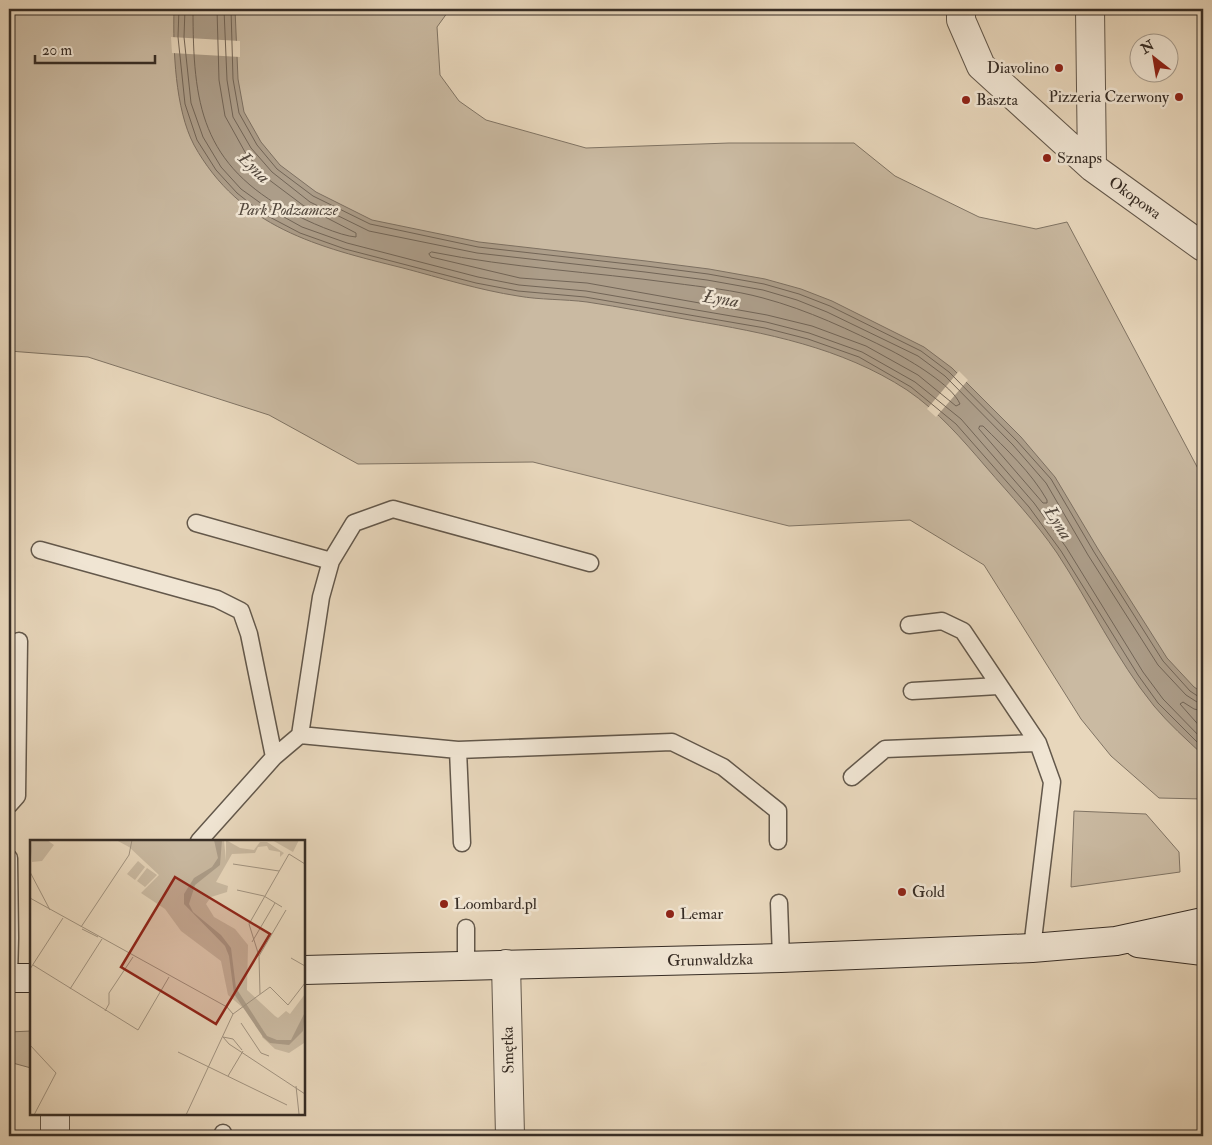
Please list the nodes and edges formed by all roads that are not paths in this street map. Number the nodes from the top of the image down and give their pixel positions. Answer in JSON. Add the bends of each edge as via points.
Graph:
{"nodes":[{"id":1,"x":1090,"y":9,"type":"edge"},
{"id":2,"x":959,"y":13,"type":"edge"},
{"id":3,"x":1092,"y":167,"type":"junction"},
{"id":4,"x":1203,"y":247,"type":"edge"},
{"id":5,"x":196,"y":523,"type":"dead end"},
{"id":6,"x":40,"y":550,"type":"dead end"},
{"id":7,"x":330,"y":561,"type":"junction"},
{"id":8,"x":590,"y":563,"type":"dead end"},
{"id":9,"x":909,"y":625,"type":"dead end"},
{"id":10,"x":20,"y":641,"type":"dead end"},
{"id":11,"x":998,"y":686,"type":"junction"},
{"id":12,"x":912,"y":691,"type":"dead end"},
{"id":13,"x":300,"y":735,"type":"junction"},
{"id":14,"x":1038,"y":743,"type":"junction"},
{"id":15,"x":458,"y":750,"type":"junction"},
{"id":16,"x":274,"y":757,"type":"junction"},
{"id":17,"x":852,"y":778,"type":"dead end"},
{"id":18,"x":9,"y":805,"type":"edge"},
{"id":19,"x":200,"y":840,"type":"edge"},
{"id":20,"x":778,"y":841,"type":"dead end"},
{"id":21,"x":462,"y":843,"type":"dead end"},
{"id":22,"x":9,"y":858,"type":"edge"},
{"id":23,"x":780,"y":903,"type":"dead end"},
{"id":24,"x":1203,"y":922,"type":"edge"},
{"id":25,"x":466,"y":928,"type":"dead end"},
{"id":26,"x":1116,"y":941,"type":"junction"},
{"id":27,"x":1032,"y":948,"type":"junction"},
{"id":28,"x":1203,"y":951,"type":"edge"},
{"id":29,"x":781,"y":958,"type":"junction"},
{"id":30,"x":506,"y":964,"type":"junction"},
{"id":31,"x":466,"y":965,"type":"junction"},
{"id":32,"x":305,"y":970,"type":"edge"},
{"id":33,"x":9,"y":978,"type":"edge"},
{"id":34,"x":30,"y":978,"type":"edge"},
{"id":35,"x":55,"y":1115,"type":"edge"},
{"id":36,"x":55,"y":1136,"type":"edge"},
{"id":37,"x":510,"y":1136,"type":"edge"}],
"edges":[{"from":1,"to":3,"type":"street"},
{"from":2,"to":3,"type":"street","name":"Okopowa","via":[[981,66]]},
{"from":3,"to":4,"type":"street","name":"Okopowa"},
{"from":5,"to":7,"type":"lane"},
{"from":6,"to":16,"type":"lane","via":[[217,599],[241,611],[249,634]]},
{"from":7,"to":8,"type":"lane","via":[[354,524],[393,508]]},
{"from":7,"to":13,"type":"lane","via":[[321,596]]},
{"from":9,"to":11,"type":"lane","via":[[942,621],[962,632]]},
{"from":10,"to":18,"type":"lane","via":[[17,796]]},
{"from":11,"to":12,"type":"lane"},
{"from":11,"to":14,"type":"lane"},
{"from":13,"to":15,"type":"lane"},
{"from":13,"to":16,"type":"lane"},
{"from":14,"to":17,"type":"lane","via":[[885,749]]},
{"from":14,"to":27,"type":"lane","via":[[1052,782]]},
{"from":15,"to":20,"type":"lane","via":[[672,742],[723,767],[778,810]]},
{"from":15,"to":21,"type":"lane"},
{"from":16,"to":19,"type":"lane"},
{"from":22,"to":33,"type":"lane"},
{"from":23,"to":29,"type":"lane"},
{"from":24,"to":26,"type":"street","name":"Grunwaldzka"},
{"from":25,"to":31,"type":"lane"},
{"from":26,"to":27,"type":"street","name":"Grunwaldzka"},
{"from":26,"to":28,"type":"street","name":"Grunwaldzka"},
{"from":27,"to":29,"type":"street","name":"Grunwaldzka"},
{"from":29,"to":30,"type":"street","name":"Grunwaldzka"},
{"from":30,"to":31,"type":"street","name":"Grunwaldzka"},
{"from":30,"to":37,"type":"street","name":"Smętka"},
{"from":31,"to":32,"type":"street","name":"Grunwaldzka"},
{"from":33,"to":34,"type":"street"},
{"from":35,"to":36,"type":"street"}]}
